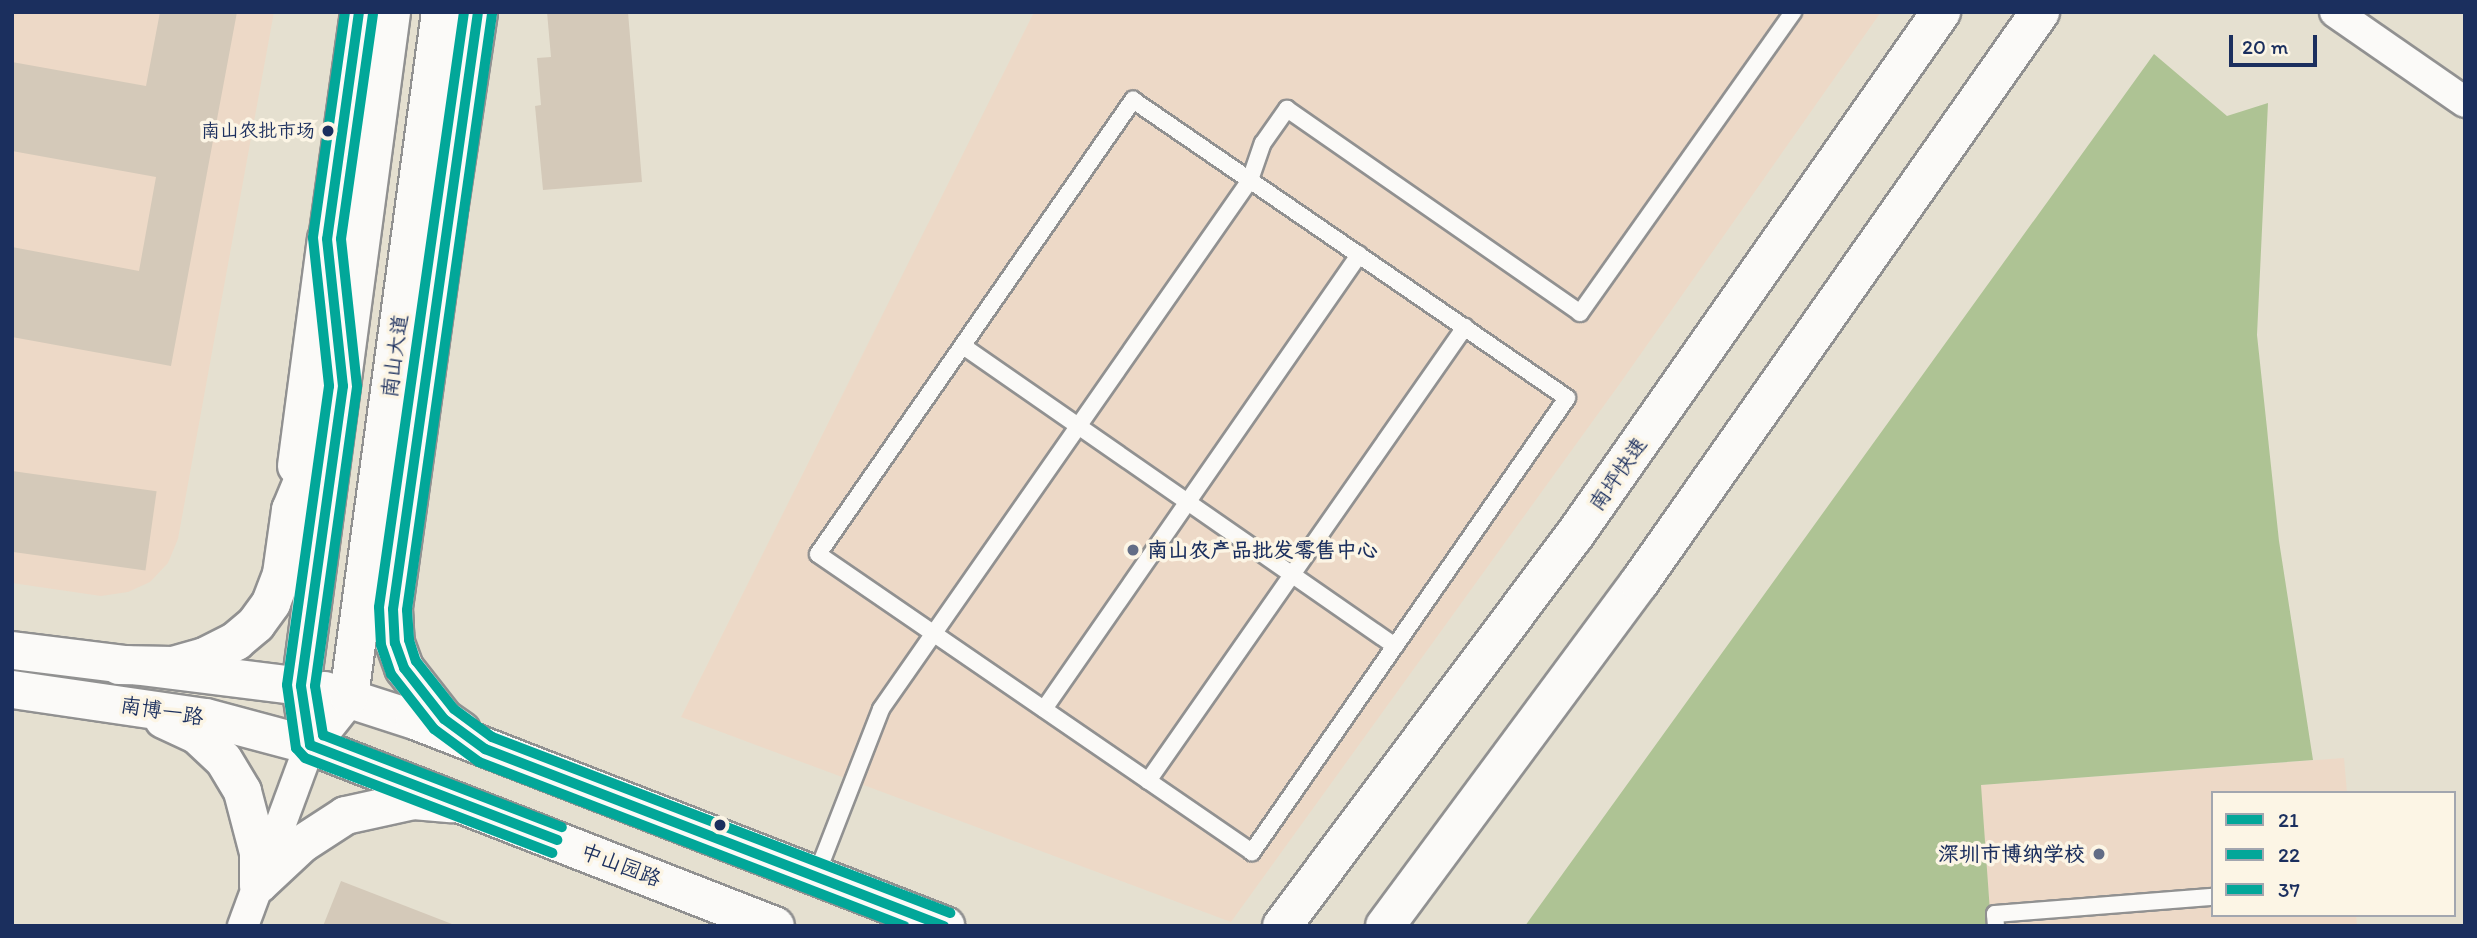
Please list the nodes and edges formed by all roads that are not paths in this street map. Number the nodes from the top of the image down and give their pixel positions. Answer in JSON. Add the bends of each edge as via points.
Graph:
{"nodes":[{"id":1,"x":359,"y":12,"type":"edge"},
{"id":2,"x":391,"y":12,"type":"edge"},
{"id":3,"x":441,"y":12,"type":"edge"},
{"id":4,"x":478,"y":12,"type":"edge"},
{"id":5,"x":1793,"y":12,"type":"edge"},
{"id":6,"x":1941,"y":12,"type":"edge"},
{"id":7,"x":2039,"y":12,"type":"edge"},
{"id":8,"x":2335,"y":12,"type":"edge"},
{"id":9,"x":2465,"y":102,"type":"edge"},
{"id":10,"x":1250,"y":180,"type":"junction"},
{"id":11,"x":449,"y":204,"type":"junction"},
{"id":12,"x":327,"y":239,"type":"junction"},
{"id":13,"x":1360,"y":255,"type":"junction"},
{"id":14,"x":400,"y":324,"type":"junction"},
{"id":15,"x":1465,"y":327,"type":"junction"},
{"id":16,"x":963,"y":346,"type":"junction"},
{"id":17,"x":343,"y":386,"type":"junction"},
{"id":18,"x":1078,"y":426,"type":"junction"},
{"id":19,"x":418,"y":430,"type":"junction"},
{"id":20,"x":1187,"y":502,"type":"junction"},
{"id":21,"x":291,"y":510,"type":"junction"},
{"id":22,"x":1292,"y":575,"type":"junction"},
{"id":23,"x":393,"y":609,"type":"junction"},
{"id":24,"x":934,"y":634,"type":"junction"},
{"id":25,"x":1395,"y":646,"type":"junction"},
{"id":26,"x":12,"y":650,"type":"edge"},
{"id":27,"x":119,"y":665,"type":"junction"},
{"id":28,"x":302,"y":687,"type":"junction"},
{"id":29,"x":12,"y":689,"type":"edge"},
{"id":30,"x":349,"y":696,"type":"junction"},
{"id":31,"x":125,"y":706,"type":"junction"},
{"id":32,"x":1044,"y":709,"type":"junction"},
{"id":33,"x":310,"y":745,"type":"junction"},
{"id":34,"x":485,"y":749,"type":"junction"},
{"id":35,"x":1148,"y":781,"type":"junction"},
{"id":36,"x":465,"y":804,"type":"junction"},
{"id":37,"x":816,"y":876,"type":"junction"},
{"id":38,"x":258,"y":884,"type":"junction"},
{"id":39,"x":2211,"y":897,"type":"edge"},
{"id":40,"x":243,"y":926,"type":"edge"},
{"id":41,"x":775,"y":926,"type":"edge"},
{"id":42,"x":945,"y":926,"type":"edge"},
{"id":43,"x":1282,"y":926,"type":"edge"},
{"id":44,"x":1385,"y":926,"type":"edge"},
{"id":45,"x":1996,"y":926,"type":"edge"}],
"edges":[{"from":1,"to":12,"type":"street"},
{"from":2,"to":17,"type":"main road"},
{"from":3,"to":14,"type":"main road","name":"南山大道"},
{"from":4,"to":11,"type":"street"},
{"from":5,"to":10,"type":"lane","via":[[1580,313],[1287,109],[1263,143]]},
{"from":6,"to":43,"type":"main road","name":"南坪快速","via":[[1574,536]]},
{"from":7,"to":44,"type":"main road","via":[[1639,583]]},
{"from":8,"to":9,"type":"street"},
{"from":10,"to":13,"type":"lane"},
{"from":10,"to":16,"type":"lane","via":[[1133,100]]},
{"from":10,"to":18,"type":"lane"},
{"from":11,"to":14,"type":"street"},
{"from":11,"to":19,"type":"main road"},
{"from":12,"to":17,"type":"street"},
{"from":12,"to":21,"type":"main road"},
{"from":13,"to":15,"type":"lane"},
{"from":13,"to":20,"type":"lane"},
{"from":14,"to":19,"type":"main road"},
{"from":14,"to":30,"type":"main road","name":"南山大道"},
{"from":15,"to":22,"type":"lane"},
{"from":15,"to":25,"type":"lane","via":[[1567,398]]},
{"from":16,"to":18,"type":"lane"},
{"from":16,"to":24,"type":"lane","via":[[818,554]]},
{"from":17,"to":21,"type":"main road"},
{"from":17,"to":28,"type":"main road"},
{"from":18,"to":20,"type":"lane"},
{"from":18,"to":24,"type":"lane"},
{"from":19,"to":23,"type":"main road"},
{"from":20,"to":22,"type":"lane"},
{"from":20,"to":32,"type":"lane"},
{"from":21,"to":27,"type":"main road","via":[[282,574],[271,603],[256,624],[205,657],[173,666]]},
{"from":22,"to":25,"type":"lane"},
{"from":22,"to":35,"type":"lane"},
{"from":23,"to":30,"type":"main road"},
{"from":23,"to":34,"type":"main road","via":[[395,643],[404,667],[444,719]]},
{"from":24,"to":32,"type":"lane"},
{"from":24,"to":37,"type":"lane","via":[[881,709]]},
{"from":25,"to":35,"type":"lane","via":[[1252,852]]},
{"from":26,"to":27,"type":"street"},
{"from":27,"to":28,"type":"street"},
{"from":28,"to":30,"type":"main road"},
{"from":28,"to":33,"type":"main road"},
{"from":29,"to":31,"type":"street","name":"南博一路"},
{"from":30,"to":33,"type":"main road"},
{"from":30,"to":34,"type":"main road"},
{"from":31,"to":33,"type":"street","name":"南博一路","via":[[205,717]]},
{"from":31,"to":38,"type":"street","via":[[197,736],[223,759],[242,791],[252,822]]},
{"from":32,"to":35,"type":"lane"},
{"from":33,"to":36,"type":"main road","name":"中山园路"},
{"from":33,"to":38,"type":"street"},
{"from":34,"to":37,"type":"main road"},
{"from":36,"to":38,"type":"street","via":[[413,800],[345,815],[302,843]]},
{"from":36,"to":41,"type":"main road","name":"中山园路"},
{"from":37,"to":42,"type":"main road"},
{"from":38,"to":40,"type":"street"},
{"from":39,"to":45,"type":"lane","via":[[1995,914]]}]}
